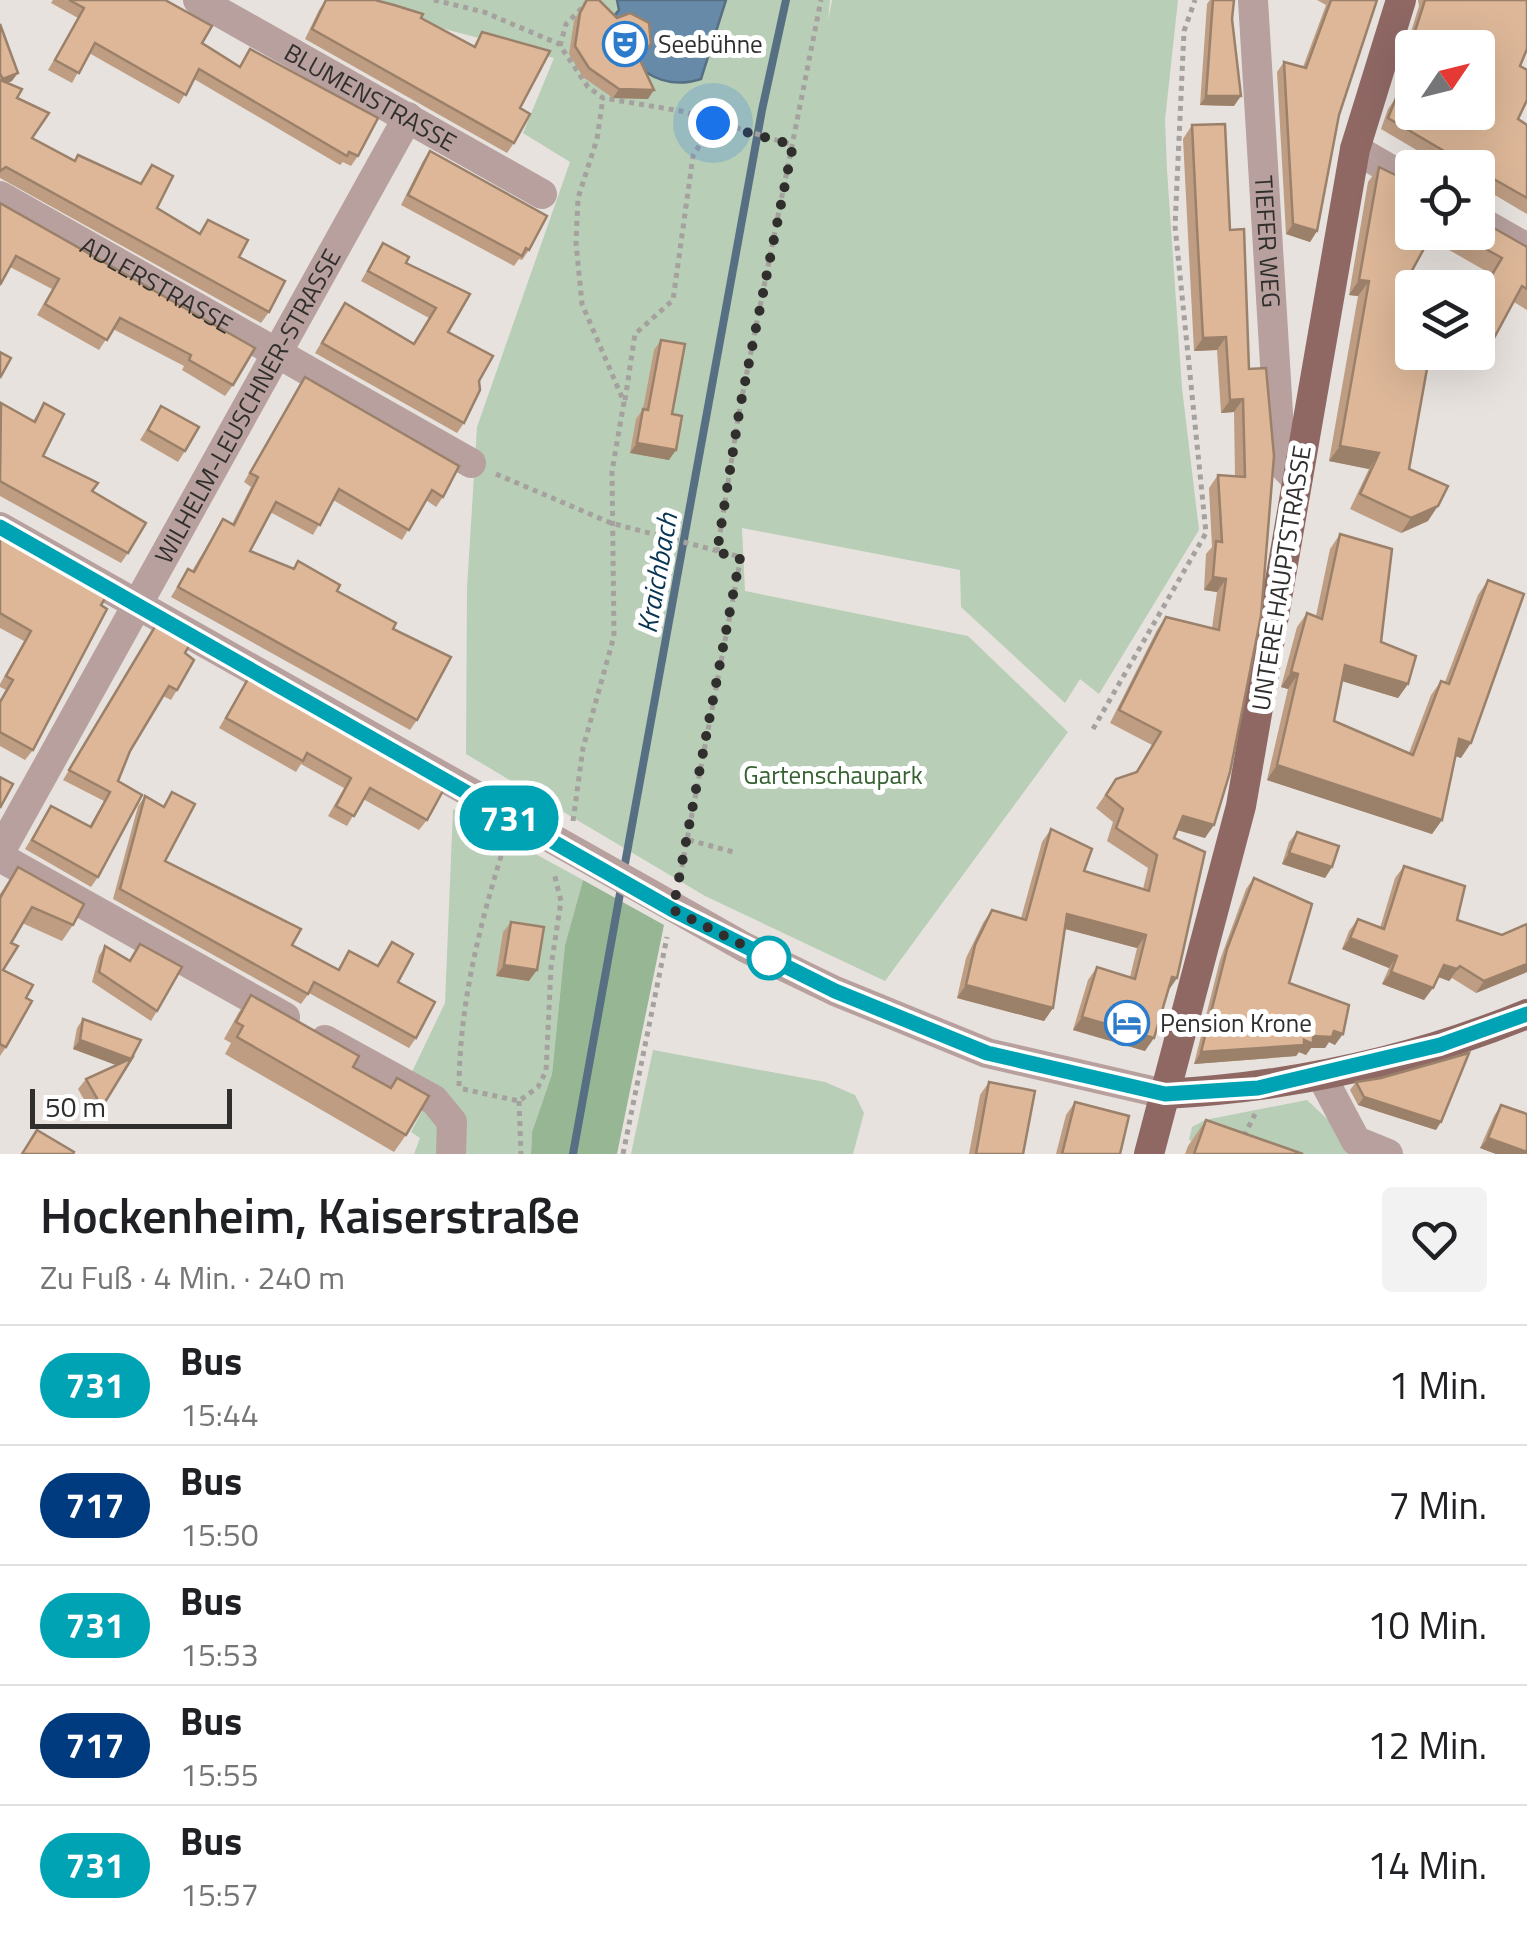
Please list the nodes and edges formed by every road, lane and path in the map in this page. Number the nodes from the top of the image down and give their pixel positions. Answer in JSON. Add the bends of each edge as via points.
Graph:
{"nodes":[{"id":1,"x":198,"y":0,"type":"edge"},
{"id":2,"x":434,"y":0,"type":"edge"},
{"id":3,"x":821,"y":0,"type":"edge"},
{"id":4,"x":1196,"y":0,"type":"edge"},
{"id":5,"x":1253,"y":0,"type":"edge"},
{"id":6,"x":1401,"y":0,"type":"edge"},
{"id":7,"x":577,"y":4,"type":"edge"},
{"id":8,"x":595,"y":11,"type":"edge"},
{"id":9,"x":558,"y":44,"type":"junction"},
{"id":10,"x":587,"y":68,"type":"edge"},
{"id":11,"x":578,"y":73,"type":"junction"},
{"id":12,"x":646,"y":90,"type":"edge"},
{"id":13,"x":602,"y":98,"type":"junction"},
{"id":14,"x":653,"y":106,"type":"junction"},
{"id":15,"x":408,"y":117,"type":"junction"},
{"id":16,"x":713,"y":123,"type":"junction"},
{"id":17,"x":793,"y":145,"type":"junction"},
{"id":18,"x":1355,"y":149,"type":"junction"},
{"id":19,"x":1395,"y":172,"type":"edge"},
{"id":20,"x":542,"y":194,"type":"dead end"},
{"id":21,"x":0,"y":196,"type":"edge"},
{"id":22,"x":1495,"y":230,"type":"edge"},
{"id":23,"x":1527,"y":248,"type":"edge"},
{"id":24,"x":279,"y":353,"type":"junction"},
{"id":25,"x":624,"y":402,"type":"junction"},
{"id":26,"x":471,"y":463,"type":"joint"},
{"id":27,"x":1297,"y":480,"type":"junction"},
{"id":28,"x":610,"y":523,"type":"junction"},
{"id":29,"x":0,"y":527,"type":"edge"},
{"id":30,"x":717,"y":552,"type":"junction"},
{"id":31,"x":139,"y":606,"type":"junction"},
{"id":32,"x":1094,"y":729,"type":"dead end"},
{"id":33,"x":512,"y":820,"type":"junction"},
{"id":34,"x":689,"y":840,"type":"junction"},
{"id":35,"x":562,"y":847,"type":"junction"},
{"id":36,"x":737,"y":853,"type":"dead end"},
{"id":37,"x":0,"y":855,"type":"edge"},
{"id":38,"x":673,"y":910,"type":"junction"},
{"id":39,"x":1527,"y":1014,"type":"edge"},
{"id":40,"x":1321,"y":1075,"type":"junction"},
{"id":41,"x":1165,"y":1094,"type":"junction"},
{"id":42,"x":519,"y":1100,"type":"junction"},
{"id":43,"x":1234,"y":1141,"type":"edge"},
{"id":44,"x":1252,"y":1144,"type":"edge"},
{"id":45,"x":1380,"y":1153,"type":"edge"},
{"id":46,"x":452,"y":1154,"type":"edge"},
{"id":47,"x":522,"y":1154,"type":"edge"},
{"id":48,"x":622,"y":1154,"type":"edge"},
{"id":49,"x":1149,"y":1154,"type":"edge"}],
"edges":[{"from":1,"to":15,"type":"street","name":"BLUMENSTRASSE"},
{"from":2,"to":9,"type":"path","via":[[484,12]]},
{"from":3,"to":17,"type":"path"},
{"from":4,"to":32,"type":"path","via":[[1184,31],[1175,226],[1206,533]]},
{"from":5,"to":27,"type":"street","name":"TIEFER WEG","via":[[1280,463]]},
{"from":6,"to":18,"type":"main road","name":"UNTERE HAUPTSTRASSE"},
{"from":7,"to":8,"type":"path"},
{"from":7,"to":9,"type":"path"},
{"from":9,"to":11,"type":"path"},
{"from":10,"to":11,"type":"path"},
{"from":11,"to":13,"type":"path"},
{"from":12,"to":14,"type":"path"},
{"from":13,"to":14,"type":"path"},
{"from":13,"to":25,"type":"path","via":[[578,198],[576,243],[582,304]]},
{"from":14,"to":16,"type":"path"},
{"from":15,"to":20,"type":"street","name":"BLUMENSTRASSE"},
{"from":15,"to":24,"type":"street","name":"WILHELM-LEUSCHNER-STRASSE"},
{"from":16,"to":17,"type":"path"},
{"from":16,"to":25,"type":"path","via":[[692,156],[674,300],[636,334]]},
{"from":17,"to":30,"type":"path"},
{"from":18,"to":19,"type":"street"},
{"from":18,"to":27,"type":"main road","name":"UNTERE HAUPTSTRASSE"},
{"from":21,"to":24,"type":"street","name":"ADLERSTRASSE"},
{"from":22,"to":23,"type":"street"},
{"from":24,"to":26,"type":"street","name":"ADLERSTRASSE"},
{"from":24,"to":31,"type":"street","name":"WILHELM-LEUSCHNER-STRASSE"},
{"from":25,"to":28,"type":"path"},
{"from":26,"to":28,"type":"path"},
{"from":27,"to":41,"type":"main road","name":"UNTERE HAUPTSTRASSE","via":[[1241,806]]},
{"from":28,"to":30,"type":"path"},
{"from":28,"to":35,"type":"path","via":[[614,636],[583,748],[577,811]]},
{"from":29,"to":31,"type":"street"},
{"from":30,"to":34,"type":"path","via":[[740,558]]},
{"from":31,"to":33,"type":"street"},
{"from":31,"to":37,"type":"street","name":"WILHELM-LEUSCHNER-STRASSE"},
{"from":33,"to":35,"type":"street"},
{"from":33,"to":42,"type":"path","via":[[475,943],[460,1025],[459,1089]]},
{"from":34,"to":36,"type":"path"},
{"from":34,"to":38,"type":"path"},
{"from":35,"to":38,"type":"street"},
{"from":35,"to":42,"type":"path","via":[[554,873],[561,901],[549,1055],[538,1087]]},
{"from":37,"to":46,"type":"street","via":[[434,1100],[452,1122]]},
{"from":38,"to":41,"type":"street","via":[[835,991],[987,1053]]},
{"from":38,"to":48,"type":"path"},
{"from":39,"to":40,"type":"main road"},
{"from":40,"to":41,"type":"main road","via":[[1258,1088]]},
{"from":40,"to":45,"type":"street","via":[[1356,1141]]},
{"from":41,"to":49,"type":"main road","name":"UNTERE HAUPTSTRASSE"},
{"from":42,"to":47,"type":"path"},
{"from":43,"to":44,"type":"path"}]}
